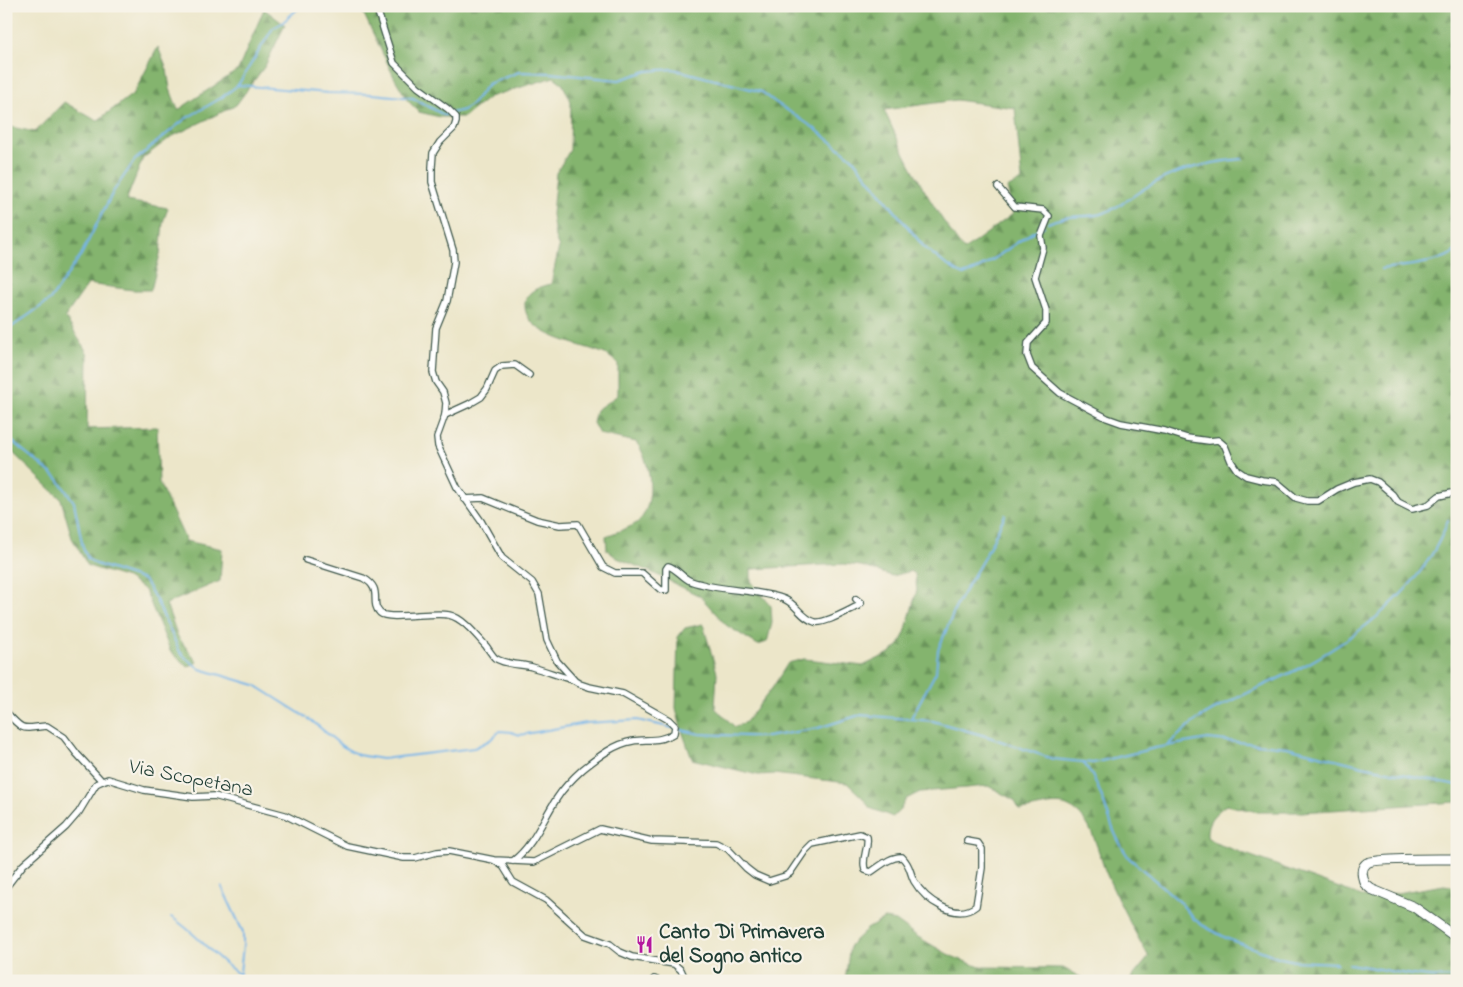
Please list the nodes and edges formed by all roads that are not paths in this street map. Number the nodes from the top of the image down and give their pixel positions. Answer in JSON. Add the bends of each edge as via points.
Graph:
{"nodes":[{"id":1,"x":376,"y":6,"type":"edge"},
{"id":2,"x":998,"y":187,"type":"dead end"},
{"id":3,"x":530,"y":375,"type":"dead end"},
{"id":4,"x":445,"y":415,"type":"junction"},
{"id":5,"x":1457,"y":497,"type":"edge"},
{"id":6,"x":464,"y":499,"type":"junction"},
{"id":7,"x":306,"y":560,"type":"dead end"},
{"id":8,"x":856,"y":599,"type":"dead end"},
{"id":9,"x":575,"y":681,"type":"junction"},
{"id":10,"x":6,"y":712,"type":"edge"},
{"id":11,"x":102,"y":780,"type":"junction"},
{"id":12,"x":967,"y":841,"type":"dead end"},
{"id":13,"x":1457,"y":859,"type":"edge"},
{"id":14,"x":494,"y":860,"type":"junction"},
{"id":15,"x":513,"y":861,"type":"junction"},
{"id":16,"x":6,"y":887,"type":"edge"},
{"id":17,"x":1457,"y":938,"type":"edge"},
{"id":18,"x":652,"y":981,"type":"edge"},
{"id":19,"x":659,"y":981,"type":"edge"},
{"id":20,"x":686,"y":981,"type":"edge"}],
"edges":[{"from":1,"to":4,"type":"street","via":[[394,63],[456,117],[454,128],[434,153],[432,168],[432,182],[454,262],[447,301],[436,328],[433,362],[436,382],[446,403]]},
{"from":2,"to":5,"type":"street","via":[[1015,207],[1043,210],[1049,216],[1041,236],[1043,248],[1035,277],[1046,310],[1046,323],[1028,343],[1027,355],[1032,368],[1060,392],[1121,423],[1187,438],[1218,440],[1225,446],[1237,470],[1246,476],[1277,482],[1296,498],[1307,502],[1318,501],[1354,482],[1370,479],[1412,509],[1428,505],[1439,496],[1452,493]]},
{"from":3,"to":4,"type":"street","via":[[515,365],[502,366],[495,371],[480,397]]},
{"from":4,"to":6,"type":"street","via":[[437,437],[438,446]]},
{"from":6,"to":8,"type":"street","via":[[483,498],[537,520],[560,525],[578,524],[603,567],[615,573],[642,573],[661,590],[666,590],[668,566],[687,580],[703,585],[759,592],[784,599],[815,622],[824,622],[858,606],[861,603]]},
{"from":6,"to":9,"type":"street","via":[[502,558],[532,582],[539,594],[547,640],[557,660]]},
{"from":7,"to":9,"type":"street","via":[[372,582],[381,614],[442,613],[458,617],[496,658]]},
{"from":9,"to":15,"type":"street","via":[[623,694],[669,720],[675,726],[674,733],[663,740],[632,741],[620,745],[583,769],[557,797],[524,852]]},
{"from":10,"to":11,"type":"street","via":[[22,728],[47,726],[64,737]]},
{"from":11,"to":14,"type":"street","name":"Via Scopetana","via":[[193,797],[214,796],[284,815],[347,846],[404,858],[449,851]]},
{"from":11,"to":16,"type":"street","name":"Via Scopetana","via":[[66,827],[23,865]]},
{"from":12,"to":15,"type":"street","name":"Via Scopetana","via":[[978,844],[982,849],[976,906],[968,912],[954,912],[936,903],[921,890],[909,864],[902,857],[888,860],[871,872],[865,870],[863,861],[868,842],[867,837],[860,834],[812,844],[790,873],[769,881],[754,874],[728,849],[716,843],[652,842],[600,829],[534,862]]},
{"from":13,"to":17,"type":"main road","via":[[1383,859],[1370,861],[1362,872],[1365,884],[1371,889],[1414,907]]},
{"from":14,"to":15,"type":"street","name":"Via Scopetana"},
{"from":14,"to":20,"type":"street","via":[[503,866],[512,882],[546,900],[585,935],[632,957],[674,964]]},
{"from":18,"to":19,"type":"street"}]}
